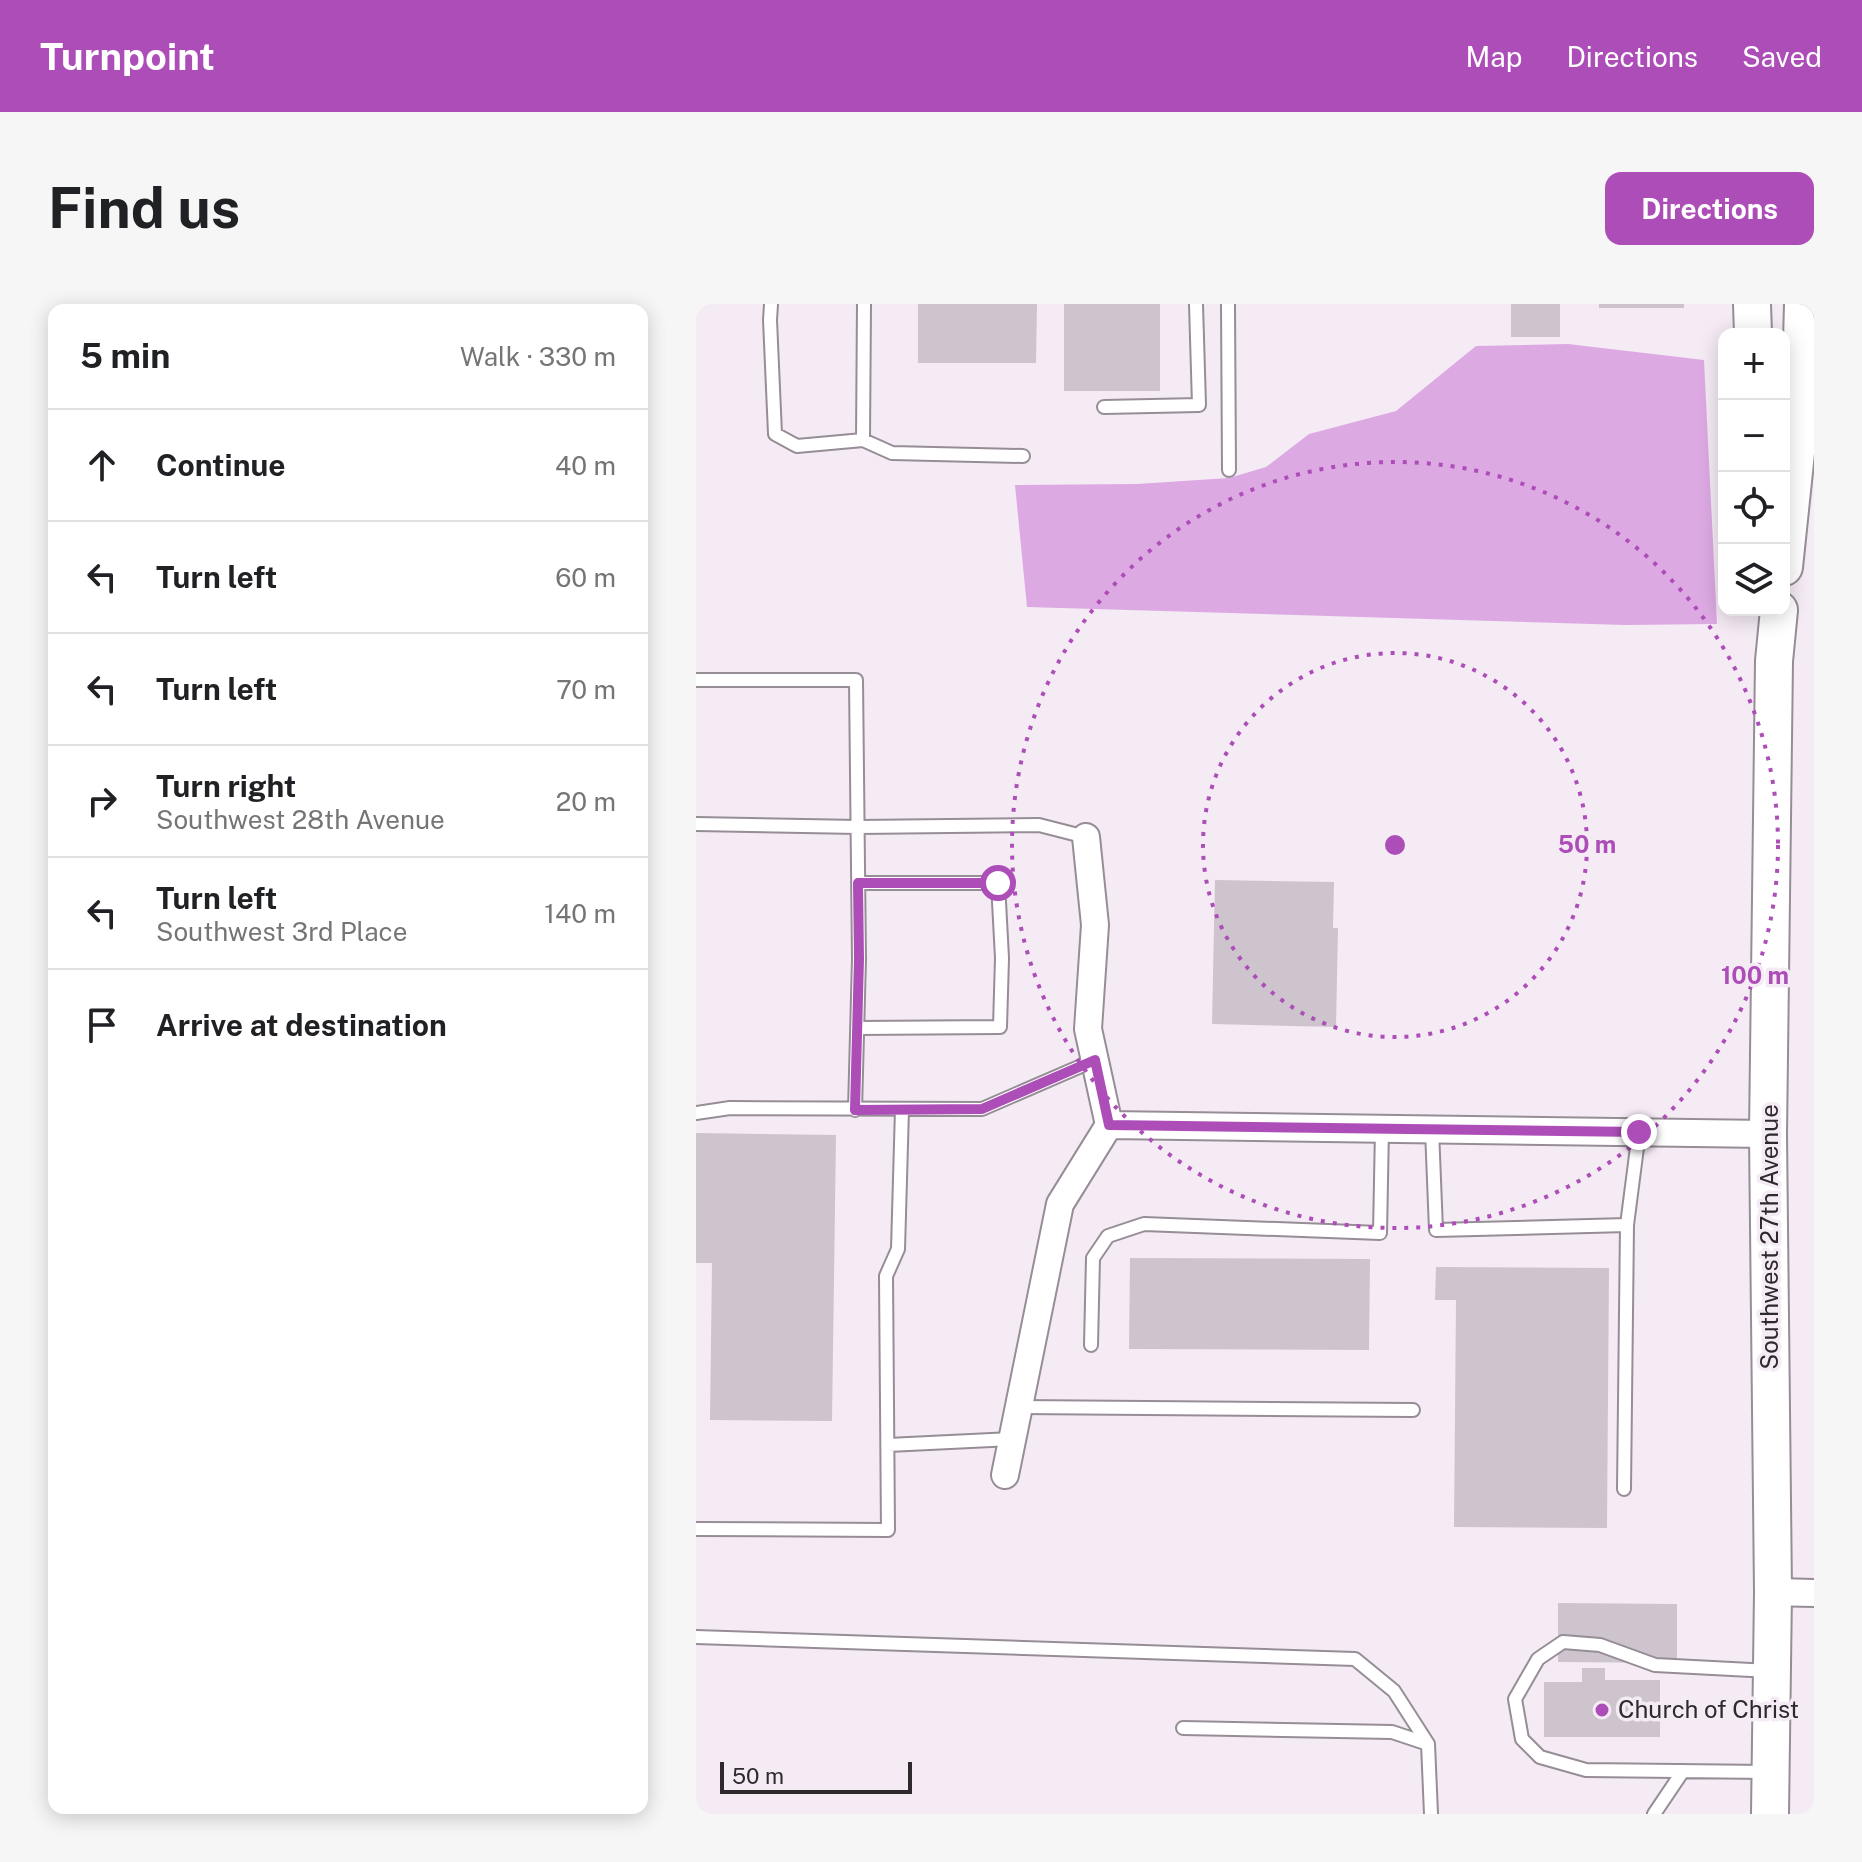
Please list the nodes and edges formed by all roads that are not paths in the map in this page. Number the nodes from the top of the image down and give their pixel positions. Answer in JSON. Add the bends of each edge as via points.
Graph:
{"nodes":[{"id":1,"x":771,"y":304,"type":"edge"},
{"id":2,"x":864,"y":304,"type":"edge"},
{"id":3,"x":1196,"y":304,"type":"edge"},
{"id":4,"x":1228,"y":304,"type":"edge"},
{"id":5,"x":1752,"y":304,"type":"edge"},
{"id":6,"x":1803,"y":304,"type":"edge"},
{"id":7,"x":1753,"y":328,"type":"edge"},
{"id":8,"x":1104,"y":407,"type":"dead end"},
{"id":9,"x":863,"y":440,"type":"junction"},
{"id":10,"x":1023,"y":456,"type":"dead end"},
{"id":11,"x":1229,"y":470,"type":"dead end"},
{"id":12,"x":1786,"y":544,"type":"edge"},
{"id":13,"x":1770,"y":616,"type":"edge"},
{"id":14,"x":1778,"y":616,"type":"edge"},
{"id":15,"x":1774,"y":661,"type":"junction"},
{"id":16,"x":696,"y":680,"type":"edge"},
{"id":17,"x":696,"y":824,"type":"edge"},
{"id":18,"x":858,"y":827,"type":"junction"},
{"id":19,"x":1086,"y":837,"type":"joint"},
{"id":20,"x":858,"y":883,"type":"junction"},
{"id":21,"x":857,"y":1028,"type":"junction"},
{"id":22,"x":1095,"y":1060,"type":"junction"},
{"id":23,"x":902,"y":1109,"type":"junction"},
{"id":24,"x":855,"y":1110,"type":"junction"},
{"id":25,"x":696,"y":1113,"type":"edge"},
{"id":26,"x":1109,"y":1125,"type":"junction"},
{"id":27,"x":1382,"y":1129,"type":"junction"},
{"id":28,"x":1432,"y":1130,"type":"junction"},
{"id":29,"x":1639,"y":1132,"type":"junction"},
{"id":30,"x":1768,"y":1134,"type":"junction"},
{"id":31,"x":1627,"y":1225,"type":"junction"},
{"id":32,"x":1091,"y":1345,"type":"dead end"},
{"id":33,"x":1019,"y":1407,"type":"junction"},
{"id":34,"x":1413,"y":1410,"type":"dead end"},
{"id":35,"x":1012,"y":1439,"type":"junction"},
{"id":36,"x":888,"y":1445,"type":"junction"},
{"id":37,"x":1005,"y":1475,"type":"dead end"},
{"id":38,"x":1624,"y":1489,"type":"dead end"},
{"id":39,"x":696,"y":1529,"type":"edge"},
{"id":40,"x":1773,"y":1592,"type":"junction"},
{"id":41,"x":1814,"y":1593,"type":"edge"},
{"id":42,"x":696,"y":1637,"type":"edge"},
{"id":43,"x":1772,"y":1671,"type":"junction"},
{"id":44,"x":1183,"y":1728,"type":"dead end"},
{"id":45,"x":1428,"y":1744,"type":"junction"},
{"id":46,"x":1683,"y":1771,"type":"junction"},
{"id":47,"x":1770,"y":1772,"type":"junction"},
{"id":48,"x":1431,"y":1814,"type":"edge"},
{"id":49,"x":1654,"y":1814,"type":"edge"},
{"id":50,"x":1770,"y":1814,"type":"edge"}],
"edges":[{"from":1,"to":9,"type":"lane","via":[[775,434],[797,446]]},
{"from":2,"to":9,"type":"lane"},
{"from":3,"to":8,"type":"lane","via":[[1199,405]]},
{"from":4,"to":11,"type":"lane"},
{"from":5,"to":7,"type":"main road"},
{"from":6,"to":12,"type":"main road","via":[[1800,414]]},
{"from":9,"to":10,"type":"lane","via":[[892,453]]},
{"from":13,"to":15,"type":"main road","name":"Southwest 27th Avenue"},
{"from":14,"to":15,"type":"main road","name":"Southwest 27th Avenue"},
{"from":15,"to":30,"type":"main road","name":"Southwest 27th Avenue"},
{"from":16,"to":18,"type":"lane","via":[[856,680]]},
{"from":17,"to":18,"type":"lane"},
{"from":18,"to":19,"type":"lane","via":[[1039,825]]},
{"from":18,"to":20,"type":"lane"},
{"from":19,"to":22,"type":"street","via":[[1095,925],[1088,1029]]},
{"from":20,"to":21,"type":"lane"},
{"from":20,"to":21,"type":"lane","via":[[998,883],[1002,958],[1000,1027]]},
{"from":21,"to":24,"type":"lane"},
{"from":22,"to":23,"type":"lane","via":[[982,1109]]},
{"from":22,"to":26,"type":"street"},
{"from":23,"to":24,"type":"lane"},
{"from":23,"to":36,"type":"lane","via":[[898,1249],[886,1276]]},
{"from":24,"to":25,"type":"lane","via":[[730,1108]]},
{"from":26,"to":27,"type":"street"},
{"from":26,"to":33,"type":"street","via":[[1060,1204]]},
{"from":27,"to":28,"type":"street"},
{"from":27,"to":32,"type":"lane","via":[[1380,1233],[1144,1224],[1108,1236],[1093,1258]]},
{"from":28,"to":29,"type":"street"},
{"from":28,"to":31,"type":"lane","via":[[1436,1230]]},
{"from":29,"to":30,"type":"street"},
{"from":29,"to":31,"type":"lane"},
{"from":30,"to":40,"type":"main road","name":"Southwest 27th Avenue"},
{"from":31,"to":38,"type":"lane"},
{"from":33,"to":34,"type":"lane"},
{"from":33,"to":35,"type":"street"},
{"from":35,"to":36,"type":"lane"},
{"from":35,"to":37,"type":"street"},
{"from":36,"to":39,"type":"lane","via":[[888,1530]]},
{"from":40,"to":41,"type":"street"},
{"from":40,"to":43,"type":"main road","name":"Southwest 27th Avenue"},
{"from":42,"to":45,"type":"lane","via":[[1355,1659],[1394,1691]]},
{"from":43,"to":46,"type":"lane","via":[[1655,1665],[1600,1645],[1563,1642],[1538,1659],[1515,1699],[1522,1739],[1540,1757],[1586,1770]]},
{"from":43,"to":47,"type":"main road","name":"Southwest 27th Avenue"},
{"from":44,"to":45,"type":"lane","via":[[1392,1732]]},
{"from":45,"to":48,"type":"lane"},
{"from":46,"to":47,"type":"lane"},
{"from":46,"to":49,"type":"lane"},
{"from":47,"to":50,"type":"main road","name":"Southwest 27th Avenue"}]}
